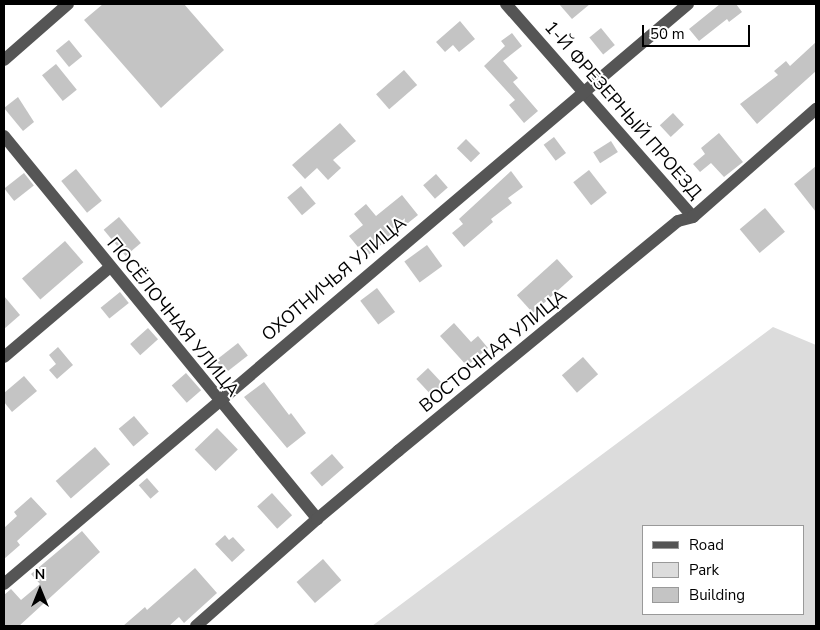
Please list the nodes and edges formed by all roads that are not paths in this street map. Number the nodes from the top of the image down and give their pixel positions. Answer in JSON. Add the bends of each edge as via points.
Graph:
{"nodes":[{"id":1,"x":68,"y":4,"type":"edge"},
{"id":2,"x":506,"y":4,"type":"edge"},
{"id":3,"x":688,"y":4,"type":"edge"},
{"id":4,"x":4,"y":60,"type":"edge"},
{"id":5,"x":583,"y":92,"type":"junction"},
{"id":6,"x":816,"y":109,"type":"edge"},
{"id":7,"x":4,"y":136,"type":"edge"},
{"id":8,"x":693,"y":217,"type":"junction"},
{"id":9,"x":110,"y":268,"type":"junction"},
{"id":10,"x":4,"y":356,"type":"edge"},
{"id":11,"x":218,"y":400,"type":"junction"},
{"id":12,"x":317,"y":519,"type":"junction"},
{"id":13,"x":4,"y":584,"type":"edge"},
{"id":14,"x":196,"y":626,"type":"edge"}],
"edges":[{"from":1,"to":4,"type":"street"},
{"from":2,"to":5,"type":"street","name":"1-Й ФРЕЗЕРНЫЙ ПРОЕЗД"},
{"from":3,"to":5,"type":"street","name":"ОХОТНИЧЬЯ УЛИЦА"},
{"from":5,"to":8,"type":"street","name":"1-Й ФРЕЗЕРНЫЙ ПРОЕЗД"},
{"from":5,"to":11,"type":"street","name":"ОХОТНИЧЬЯ УЛИЦА"},
{"from":6,"to":8,"type":"street","name":"ВОСТОЧНАЯ УЛИЦА"},
{"from":7,"to":9,"type":"street","name":"ПОСЁЛОЧНАЯ УЛИЦА"},
{"from":8,"to":12,"type":"street","name":"ВОСТОЧНАЯ УЛИЦА","via":[[678,221]]},
{"from":9,"to":10,"type":"street"},
{"from":9,"to":11,"type":"street","name":"ПОСЁЛОЧНАЯ УЛИЦА"},
{"from":11,"to":12,"type":"street","name":"ПОСЁЛОЧНАЯ УЛИЦА"},
{"from":11,"to":13,"type":"street","name":"ОХОТНИЧЬЯ УЛИЦА"},
{"from":12,"to":14,"type":"street","name":"ВОСТОЧНАЯ УЛИЦА"}]}
